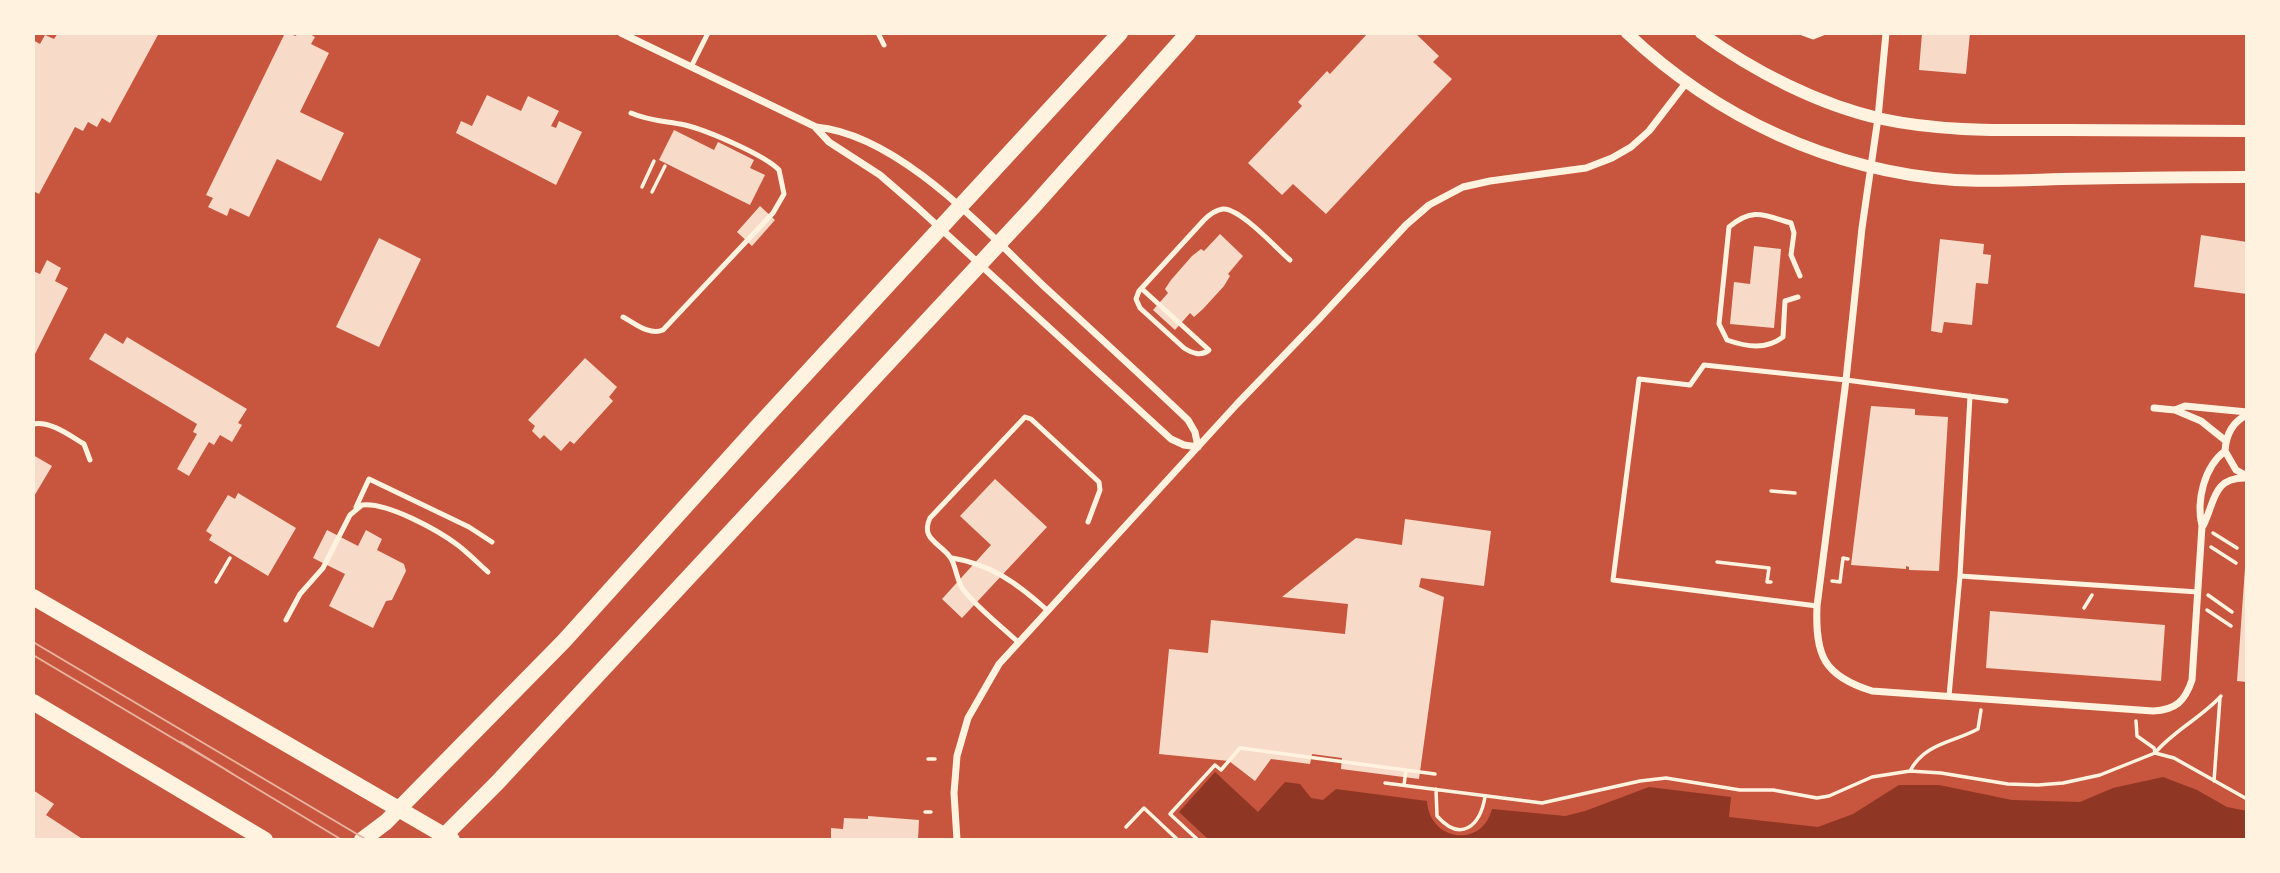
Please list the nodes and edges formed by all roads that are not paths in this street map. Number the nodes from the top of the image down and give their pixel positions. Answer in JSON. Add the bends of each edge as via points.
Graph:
{"nodes":[{"id":1,"x":621,"y":33,"type":"edge"},
{"id":2,"x":708,"y":33,"type":"edge"},
{"id":3,"x":878,"y":33,"type":"edge"},
{"id":4,"x":1120,"y":33,"type":"edge"},
{"id":5,"x":1188,"y":33,"type":"edge"},
{"id":6,"x":1628,"y":33,"type":"edge"},
{"id":7,"x":1701,"y":33,"type":"edge"},
{"id":8,"x":1802,"y":33,"type":"edge"},
{"id":9,"x":1824,"y":33,"type":"edge"},
{"id":10,"x":1886,"y":33,"type":"edge"},
{"id":11,"x":884,"y":45,"type":"dead end"},
{"id":12,"x":691,"y":67,"type":"junction"},
{"id":13,"x":1686,"y":83,"type":"junction"},
{"id":14,"x":631,"y":113,"type":"dead end"},
{"id":15,"x":1878,"y":118,"type":"junction"},
{"id":16,"x":816,"y":127,"type":"junction"},
{"id":17,"x":2247,"y":131,"type":"edge"},
{"id":18,"x":1871,"y":166,"type":"junction"},
{"id":19,"x":2247,"y":177,"type":"edge"},
{"id":20,"x":960,"y":208,"type":"junction"},
{"id":21,"x":942,"y":228,"type":"junction"},
{"id":22,"x":998,"y":243,"type":"junction"},
{"id":23,"x":1290,"y":260,"type":"dead end"},
{"id":24,"x":979,"y":264,"type":"junction"},
{"id":25,"x":1800,"y":276,"type":"dead end"},
{"id":26,"x":1142,"y":289,"type":"junction"},
{"id":27,"x":1798,"y":297,"type":"dead end"},
{"id":28,"x":623,"y":317,"type":"dead end"},
{"id":29,"x":1846,"y":380,"type":"junction"},
{"id":30,"x":1970,"y":396,"type":"junction"},
{"id":31,"x":2006,"y":401,"type":"dead end"},
{"id":32,"x":2154,"y":408,"type":"dead end"},
{"id":33,"x":2175,"y":410,"type":"junction"},
{"id":34,"x":2247,"y":413,"type":"edge"},
{"id":35,"x":33,"y":424,"type":"edge"},
{"id":36,"x":2225,"y":441,"type":"junction"},
{"id":37,"x":1198,"y":447,"type":"junction"},
{"id":38,"x":2225,"y":451,"type":"junction"},
{"id":39,"x":89,"y":460,"type":"dead end"},
{"id":40,"x":2247,"y":477,"type":"edge"},
{"id":41,"x":355,"y":509,"type":"junction"},
{"id":42,"x":1088,"y":522,"type":"dead end"},
{"id":43,"x":2202,"y":526,"type":"junction"},
{"id":44,"x":492,"y":542,"type":"dead end"},
{"id":45,"x":951,"y":558,"type":"junction"},
{"id":46,"x":488,"y":572,"type":"dead end"},
{"id":47,"x":1960,"y":576,"type":"junction"},
{"id":48,"x":2198,"y":590,"type":"junction"},
{"id":49,"x":33,"y":597,"type":"edge"},
{"id":50,"x":1817,"y":606,"type":"junction"},
{"id":51,"x":1047,"y":610,"type":"junction"},
{"id":52,"x":286,"y":620,"type":"dead end"},
{"id":53,"x":1017,"y":642,"type":"junction"},
{"id":54,"x":1949,"y":696,"type":"junction"},
{"id":55,"x":33,"y":702,"type":"edge"},
{"id":56,"x":400,"y":808,"type":"junction"},
{"id":57,"x":446,"y":838,"type":"edge"},
{"id":58,"x":265,"y":840,"type":"edge"},
{"id":59,"x":362,"y":840,"type":"edge"},
{"id":60,"x":957,"y":840,"type":"edge"}],
"edges":[{"from":1,"to":12,"type":"street"},
{"from":2,"to":12,"type":"lane"},
{"from":3,"to":11,"type":"lane"},
{"from":4,"to":20,"type":"main road"},
{"from":5,"to":22,"type":"main road"},
{"from":6,"to":13,"type":"street"},
{"from":7,"to":15,"type":"street","via":[[1767,74]]},
{"from":8,"to":9,"type":"lane","via":[[1813,37]]},
{"from":10,"to":15,"type":"street"},
{"from":12,"to":16,"type":"street"},
{"from":13,"to":18,"type":"street","via":[[1768,132]]},
{"from":13,"to":37,"type":"street","via":[[1648,131],[1612,158],[1586,169],[1473,184],[1422,209]]},
{"from":14,"to":28,"type":"lane","via":[[694,128],[759,157],[779,170],[784,187],[773,213],[669,326],[655,333]]},
{"from":15,"to":17,"type":"street","via":[[1967,129]]},
{"from":15,"to":18,"type":"street"},
{"from":16,"to":20,"type":"street","via":[[850,135],[899,160]]},
{"from":16,"to":21,"type":"street","via":[[829,142],[880,175]]},
{"from":18,"to":19,"type":"street","via":[[1954,180]]},
{"from":18,"to":29,"type":"street"},
{"from":20,"to":21,"type":"main road"},
{"from":20,"to":22,"type":"street"},
{"from":21,"to":24,"type":"street"},
{"from":21,"to":56,"type":"main road","via":[[564,641]]},
{"from":22,"to":24,"type":"main road"},
{"from":22,"to":37,"type":"street","via":[[1188,420]]},
{"from":23,"to":26,"type":"lane","via":[[1240,215],[1222,209],[1208,217]]},
{"from":24,"to":37,"type":"street","via":[[1171,439]]},
{"from":24,"to":57,"type":"main road"},
{"from":25,"to":27,"type":"lane","via":[[1791,255],[1791,223],[1753,215],[1743,216],[1729,227],[1719,324],[1727,340],[1745,346],[1772,346],[1783,337],[1785,301]]},
{"from":26,"to":26,"type":"lane","via":[[1136,297],[1140,308],[1188,350],[1200,354],[1209,350]]},
{"from":29,"to":30,"type":"lane"},
{"from":29,"to":50,"type":"street"},
{"from":29,"to":50,"type":"lane","via":[[1704,365],[1690,384],[1639,379],[1637,392],[1613,580]]},
{"from":30,"to":31,"type":"lane"},
{"from":30,"to":47,"type":"lane"},
{"from":32,"to":33,"type":"street"},
{"from":33,"to":34,"type":"street"},
{"from":33,"to":36,"type":"street","via":[[2201,421]]},
{"from":34,"to":36,"type":"street","via":[[2237,420]]},
{"from":35,"to":39,"type":"lane","via":[[51,426],[84,444]]},
{"from":36,"to":38,"type":"street"},
{"from":37,"to":51,"type":"street"},
{"from":38,"to":40,"type":"street","via":[[2236,470]]},
{"from":38,"to":43,"type":"street","via":[[2215,459],[2203,489]]},
{"from":40,"to":43,"type":"street","via":[[2231,480],[2215,492]]},
{"from":41,"to":44,"type":"lane","via":[[369,479]]},
{"from":41,"to":46,"type":"lane","via":[[371,504],[431,529]]},
{"from":41,"to":52,"type":"lane","via":[[323,568],[300,594]]},
{"from":42,"to":45,"type":"lane","via":[[1098,482],[1025,417],[928,522],[929,538]]},
{"from":43,"to":48,"type":"street"},
{"from":45,"to":51,"type":"lane","via":[[995,570]]},
{"from":45,"to":53,"type":"lane","via":[[964,591]]},
{"from":47,"to":48,"type":"lane"},
{"from":47,"to":54,"type":"lane"},
{"from":48,"to":54,"type":"street","via":[[2192,680],[2187,695],[2167,710]]},
{"from":49,"to":56,"type":"main road"},
{"from":50,"to":54,"type":"street","via":[[1820,651],[1832,671],[1849,684],[1872,691]]},
{"from":51,"to":53,"type":"street"},
{"from":53,"to":60,"type":"street","via":[[988,679],[963,733],[954,782]]},
{"from":55,"to":58,"type":"main road"},
{"from":56,"to":57,"type":"main road"},
{"from":56,"to":59,"type":"main road"}]}
